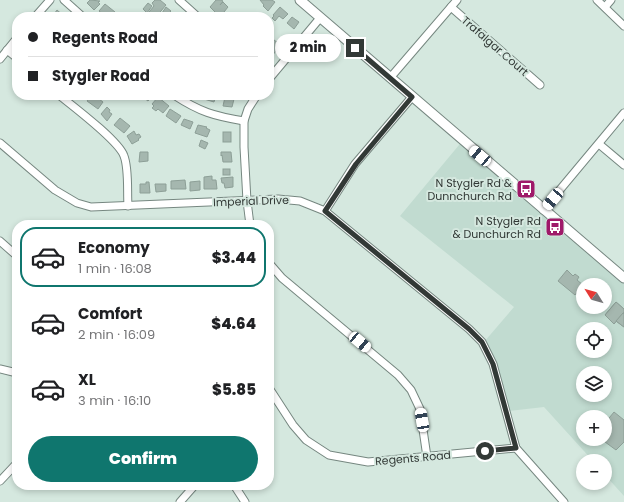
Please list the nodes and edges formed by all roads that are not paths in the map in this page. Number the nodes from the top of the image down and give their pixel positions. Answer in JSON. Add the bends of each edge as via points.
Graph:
{"nodes":[{"id":1,"x":50,"y":0,"type":"edge"},
{"id":2,"x":64,"y":0,"type":"edge"},
{"id":3,"x":179,"y":0,"type":"edge"},
{"id":4,"x":300,"y":0,"type":"edge"},
{"id":5,"x":457,"y":0,"type":"edge"},
{"id":6,"x":597,"y":0,"type":"edge"},
{"id":7,"x":611,"y":0,"type":"edge"},
{"id":8,"x":451,"y":7,"type":"junction"},
{"id":9,"x":605,"y":7,"type":"junction"},
{"id":10,"x":39,"y":12,"type":"edge"},
{"id":11,"x":77,"y":12,"type":"edge"},
{"id":12,"x":192,"y":12,"type":"edge"},
{"id":13,"x":320,"y":18,"type":"junction"},
{"id":14,"x":624,"y":26,"type":"edge"},
{"id":15,"x":12,"y":45,"type":"edge"},
{"id":16,"x":8,"y":50,"type":"junction"},
{"id":17,"x":12,"y":54,"type":"edge"},
{"id":18,"x":0,"y":59,"type":"edge"},
{"id":19,"x":274,"y":72,"type":"edge"},
{"id":20,"x":390,"y":78,"type":"junction"},
{"id":21,"x":540,"y":85,"type":"dead end"},
{"id":22,"x":412,"y":97,"type":"junction"},
{"id":23,"x":65,"y":100,"type":"edge"},
{"id":24,"x":182,"y":100,"type":"edge"},
{"id":25,"x":254,"y":100,"type":"edge"},
{"id":26,"x":624,"y":113,"type":"edge"},
{"id":27,"x":244,"y":121,"type":"junction"},
{"id":28,"x":0,"y":143,"type":"edge"},
{"id":29,"x":599,"y":144,"type":"junction"},
{"id":30,"x":624,"y":165,"type":"edge"},
{"id":31,"x":247,"y":201,"type":"junction"},
{"id":32,"x":128,"y":206,"type":"junction"},
{"id":33,"x":543,"y":210,"type":"junction"},
{"id":34,"x":325,"y":211,"type":"junction"},
{"id":35,"x":249,"y":220,"type":"edge"},
{"id":36,"x":0,"y":241,"type":"edge"},
{"id":37,"x":12,"y":252,"type":"edge"},
{"id":38,"x":274,"y":269,"type":"edge"},
{"id":39,"x":624,"y":278,"type":"edge"},
{"id":40,"x":0,"y":369,"type":"edge"},
{"id":41,"x":12,"y":372,"type":"edge"},
{"id":42,"x":274,"y":396,"type":"edge"},
{"id":43,"x":516,"y":448,"type":"junction"},
{"id":44,"x":426,"y":457,"type":"junction"},
{"id":45,"x":12,"y":468,"type":"edge"},
{"id":46,"x":0,"y":481,"type":"edge"},
{"id":47,"x":191,"y":490,"type":"edge"},
{"id":48,"x":237,"y":490,"type":"edge"},
{"id":49,"x":180,"y":502,"type":"edge"},
{"id":50,"x":245,"y":502,"type":"edge"},
{"id":51,"x":564,"y":502,"type":"edge"}],
"edges":[{"from":1,"to":10,"type":"street"},
{"from":2,"to":11,"type":"street"},
{"from":3,"to":12,"type":"street"},
{"from":4,"to":13,"type":"main road"},
{"from":5,"to":8,"type":"street"},
{"from":6,"to":9,"type":"street"},
{"from":7,"to":9,"type":"street"},
{"from":8,"to":20,"type":"street"},
{"from":8,"to":21,"type":"street","name":"Trafalgar Court"},
{"from":9,"to":14,"type":"street"},
{"from":13,"to":19,"type":"street"},
{"from":13,"to":20,"type":"main road"},
{"from":15,"to":16,"type":"street"},
{"from":16,"to":17,"type":"street"},
{"from":16,"to":18,"type":"street"},
{"from":20,"to":22,"type":"main road"},
{"from":22,"to":33,"type":"main road"},
{"from":22,"to":34,"type":"street","via":[[356,164]]},
{"from":23,"to":32,"type":"street","via":[[115,143],[124,156]]},
{"from":24,"to":27,"type":"street","via":[[194,108],[218,117]]},
{"from":25,"to":27,"type":"street"},
{"from":26,"to":29,"type":"street"},
{"from":27,"to":31,"type":"street"},
{"from":28,"to":32,"type":"street","name":"Imperial Drive","via":[[55,190],[77,203],[91,207]]},
{"from":29,"to":30,"type":"street"},
{"from":29,"to":33,"type":"street"},
{"from":31,"to":32,"type":"street","name":"Imperial Drive"},
{"from":31,"to":34,"type":"street","name":"Imperial Drive","via":[[300,200]]},
{"from":31,"to":35,"type":"street"},
{"from":33,"to":39,"type":"main road"},
{"from":34,"to":43,"type":"street","name":"Imperial Drive","via":[[482,342],[493,364]]},
{"from":36,"to":37,"type":"street"},
{"from":38,"to":44,"type":"street","via":[[398,375],[411,390],[420,409]]},
{"from":40,"to":41,"type":"street"},
{"from":42,"to":44,"type":"street","name":"Regents Road","via":[[292,425],[306,440],[329,455],[368,462]]},
{"from":43,"to":44,"type":"street","name":"Regents Road"},
{"from":43,"to":51,"type":"street","name":"Imperial Drive"},
{"from":45,"to":46,"type":"street"},
{"from":47,"to":49,"type":"street"},
{"from":48,"to":50,"type":"street"}]}
